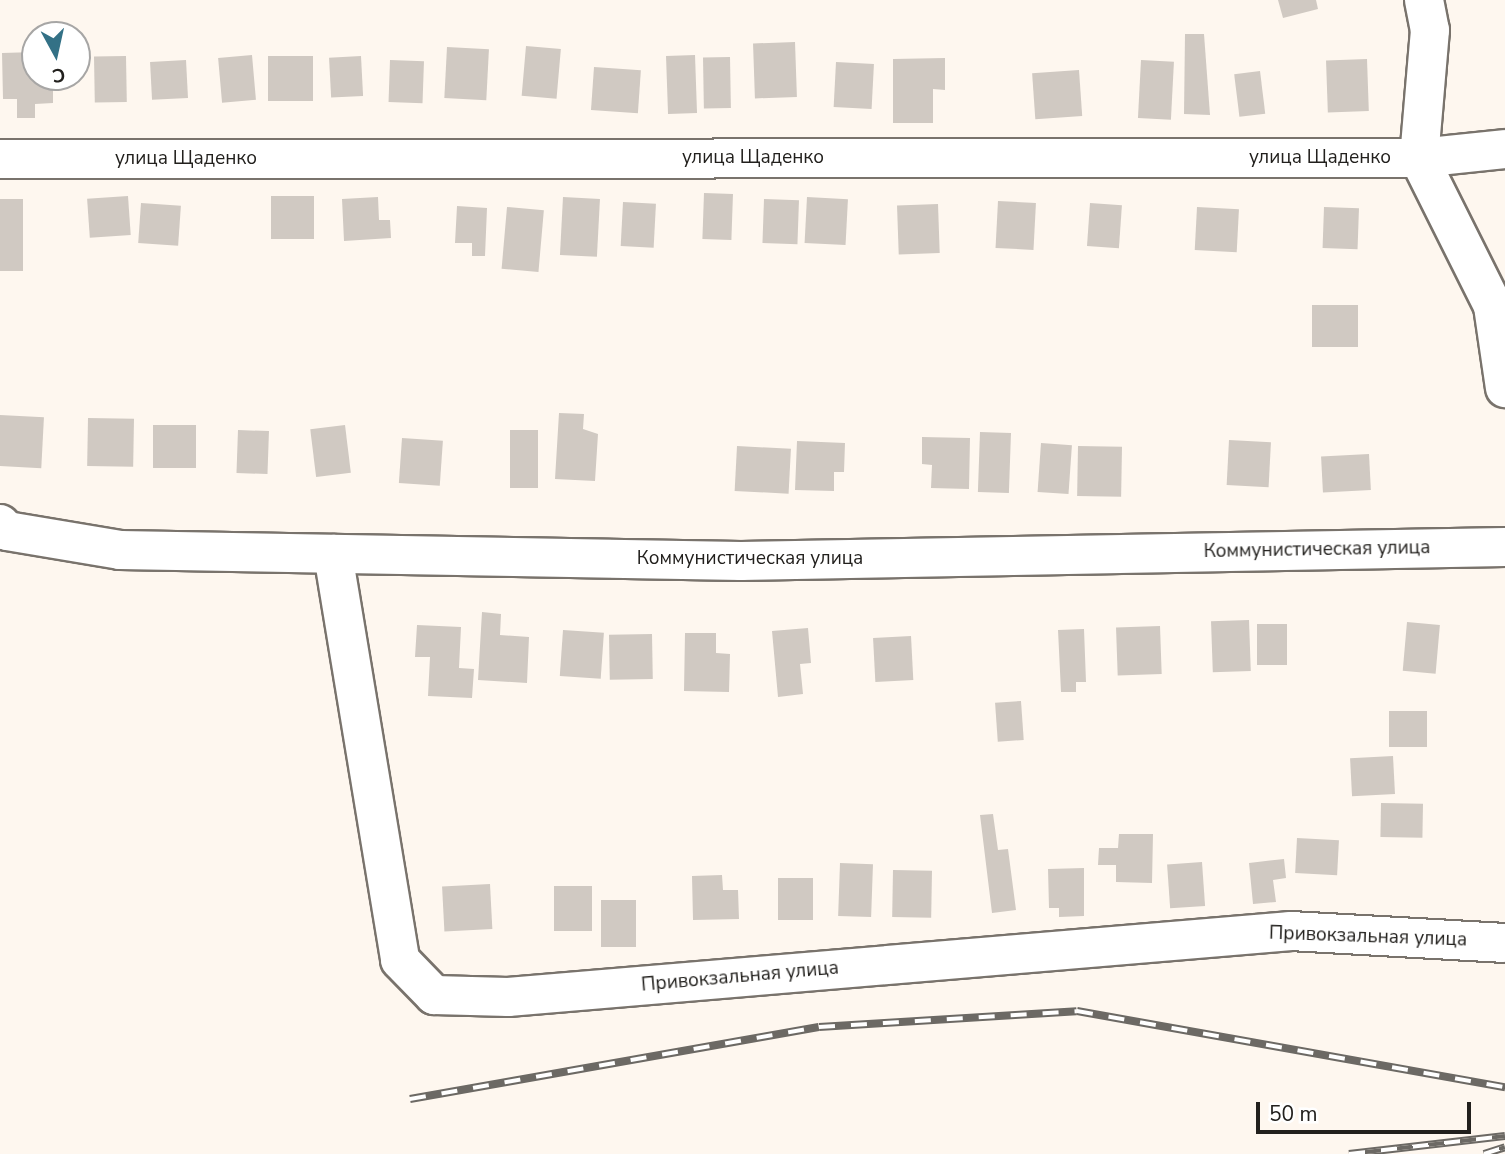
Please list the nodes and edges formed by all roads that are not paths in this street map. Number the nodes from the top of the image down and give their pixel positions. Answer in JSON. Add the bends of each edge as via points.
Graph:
{"nodes":[{"id":1,"x":1424,"y":0,"type":"edge"},
{"id":2,"x":1505,"y":149,"type":"edge"},
{"id":3,"x":1419,"y":158,"type":"junction"},
{"id":4,"x":0,"y":159,"type":"edge"},
{"id":5,"x":1505,"y":388,"type":"edge"},
{"id":6,"x":0,"y":524,"type":"edge"},
{"id":7,"x":1505,"y":547,"type":"edge"},
{"id":8,"x":333,"y":554,"type":"junction"},
{"id":9,"x":1505,"y":943,"type":"edge"}],
"edges":[{"from":1,"to":3,"type":"street","via":[[1430,30]]},
{"from":2,"to":3,"type":"street","name":"улица Щаденко"},
{"from":3,"to":4,"type":"street","name":"улица Щаденко"},
{"from":3,"to":5,"type":"street","via":[[1493,306]]},
{"from":6,"to":8,"type":"street","name":"Коммунистическая улица","via":[[7,531],[120,550]]},
{"from":7,"to":8,"type":"street","name":"Коммунистическая улица","via":[[741,561]]},
{"from":8,"to":9,"type":"street","name":"Привокзальная улица","via":[[400,960],[434,995],[509,997],[1291,931]]}]}
